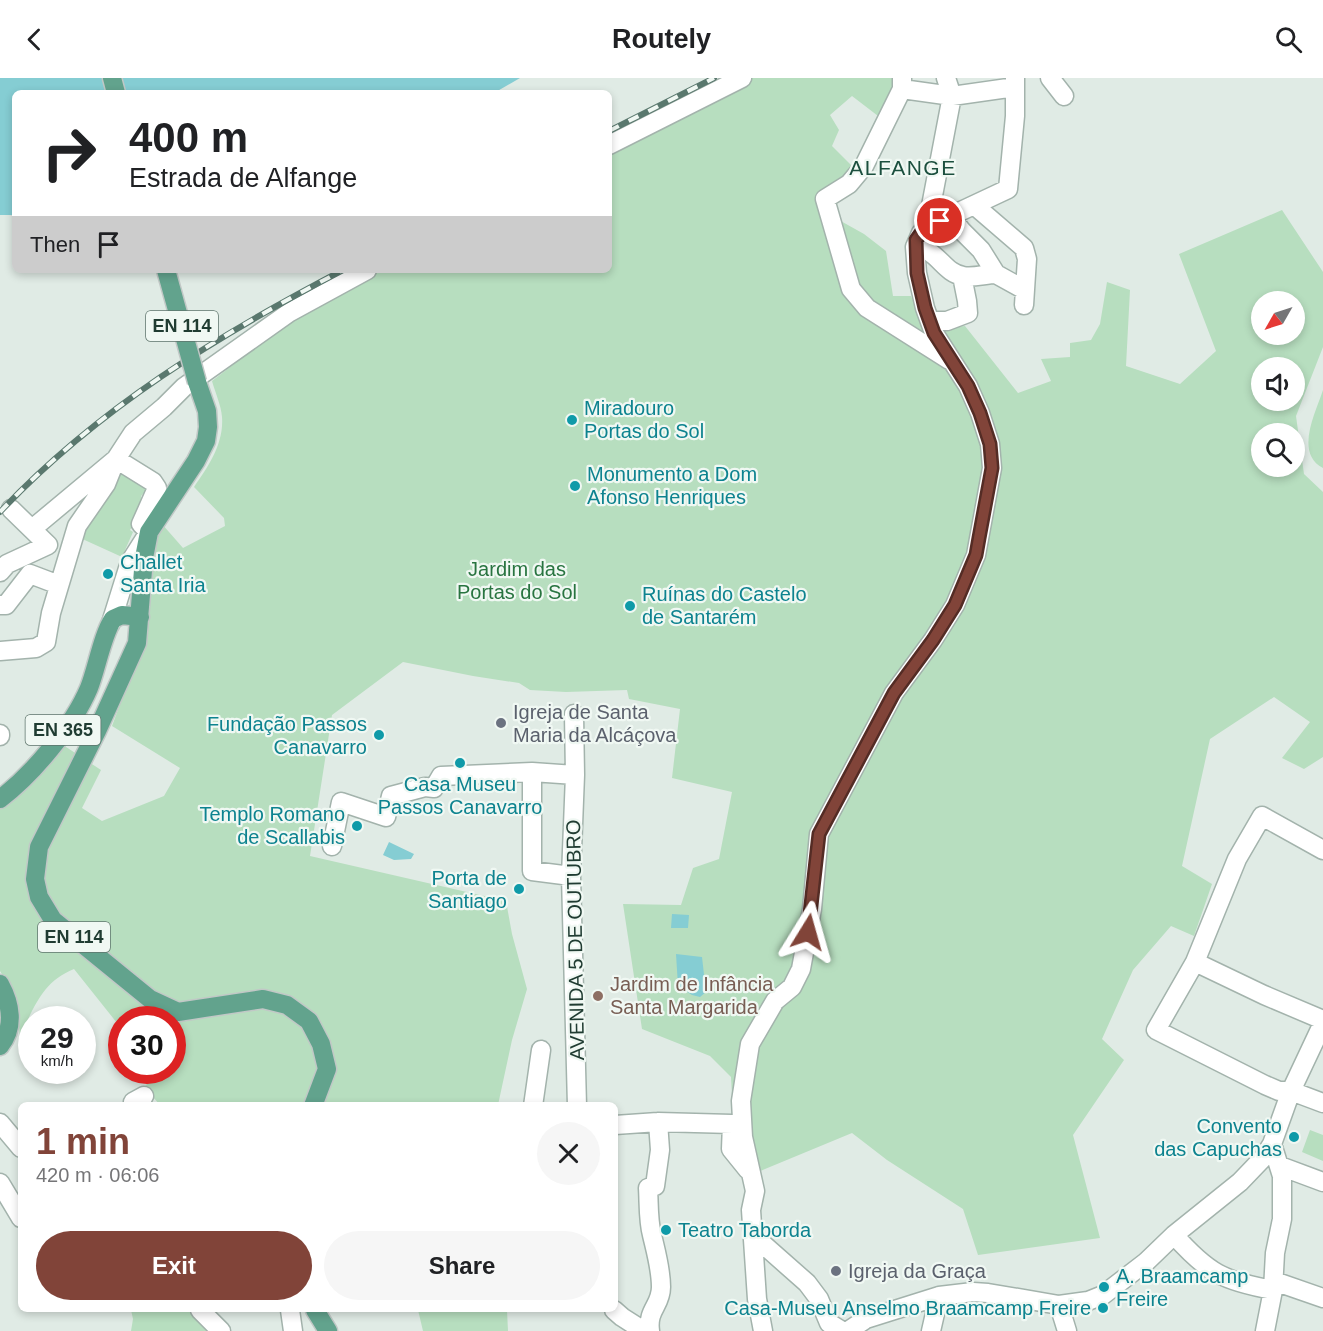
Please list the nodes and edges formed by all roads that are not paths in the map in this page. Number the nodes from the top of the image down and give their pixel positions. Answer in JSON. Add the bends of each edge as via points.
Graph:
{"nodes":[{"id":1,"x":742,"y":78,"type":"edge"},
{"id":2,"x":946,"y":78,"type":"edge"},
{"id":3,"x":1050,"y":78,"type":"edge"},
{"id":4,"x":902,"y":83,"type":"edge"},
{"id":5,"x":1015,"y":83,"type":"edge"},
{"id":6,"x":952,"y":96,"type":"junction"},
{"id":7,"x":1064,"y":96,"type":"dead end"},
{"id":8,"x":612,"y":143,"type":"edge"},
{"id":9,"x":974,"y":205,"type":"junction"},
{"id":10,"x":950,"y":216,"type":"junction"},
{"id":11,"x":927,"y":227,"type":"junction"},
{"id":12,"x":915,"y":246,"type":"junction"},
{"id":13,"x":167,"y":273,"type":"edge"},
{"id":14,"x":362,"y":273,"type":"edge"},
{"id":15,"x":996,"y":274,"type":"junction"},
{"id":16,"x":962,"y":276,"type":"junction"},
{"id":17,"x":930,"y":321,"type":"junction"},
{"id":18,"x":953,"y":362,"type":"junction"},
{"id":19,"x":202,"y":376,"type":"junction"},
{"id":20,"x":116,"y":459,"type":"junction"},
{"id":21,"x":11,"y":509,"type":"dead end"},
{"id":22,"x":32,"y":529,"type":"junction"},
{"id":23,"x":149,"y":532,"type":"junction"},
{"id":24,"x":2,"y":564,"type":"edge"},
{"id":25,"x":59,"y":585,"type":"junction"},
{"id":26,"x":0,"y":604,"type":"edge"},
{"id":27,"x":140,"y":617,"type":"junction"},
{"id":28,"x":111,"y":623,"type":"junction"},
{"id":29,"x":0,"y":651,"type":"edge"},
{"id":30,"x":574,"y":714,"type":"dead end"},
{"id":31,"x":532,"y":772,"type":"junction"},
{"id":32,"x":574,"y":775,"type":"junction"},
{"id":33,"x":0,"y":799,"type":"edge"},
{"id":34,"x":1321,"y":844,"type":"edge"},
{"id":35,"x":332,"y":846,"type":"dead end"},
{"id":36,"x":571,"y":876,"type":"junction"},
{"id":37,"x":1195,"y":962,"type":"junction"},
{"id":38,"x":0,"y":984,"type":"edge"},
{"id":39,"x":1323,"y":1022,"type":"edge"},
{"id":40,"x":0,"y":1046,"type":"edge"},
{"id":41,"x":541,"y":1050,"type":"dead end"},
{"id":42,"x":1291,"y":1091,"type":"junction"},
{"id":43,"x":315,"y":1102,"type":"edge"},
{"id":44,"x":534,"y":1102,"type":"edge"},
{"id":45,"x":577,"y":1102,"type":"edge"},
{"id":46,"x":1323,"y":1103,"type":"edge"},
{"id":47,"x":658,"y":1122,"type":"junction"},
{"id":48,"x":0,"y":1123,"type":"edge"},
{"id":49,"x":618,"y":1125,"type":"edge"},
{"id":50,"x":18,"y":1144,"type":"edge"},
{"id":51,"x":1272,"y":1144,"type":"junction"},
{"id":52,"x":1280,"y":1166,"type":"junction"},
{"id":53,"x":751,"y":1174,"type":"junction"},
{"id":54,"x":1323,"y":1182,"type":"edge"},
{"id":55,"x":0,"y":1183,"type":"edge"},
{"id":56,"x":18,"y":1213,"type":"edge"},
{"id":57,"x":1174,"y":1235,"type":"junction"},
{"id":58,"x":754,"y":1239,"type":"junction"},
{"id":59,"x":1274,"y":1286,"type":"junction"},
{"id":60,"x":939,"y":1296,"type":"junction"},
{"id":61,"x":1323,"y":1298,"type":"edge"},
{"id":62,"x":1059,"y":1305,"type":"junction"},
{"id":63,"x":202,"y":1312,"type":"edge"},
{"id":64,"x":290,"y":1312,"type":"edge"},
{"id":65,"x":316,"y":1312,"type":"edge"},
{"id":66,"x":616,"y":1312,"type":"edge"},
{"id":67,"x":221,"y":1331,"type":"edge"},
{"id":68,"x":293,"y":1331,"type":"edge"},
{"id":69,"x":328,"y":1331,"type":"edge"},
{"id":70,"x":644,"y":1331,"type":"edge"},
{"id":71,"x":650,"y":1331,"type":"edge"},
{"id":72,"x":763,"y":1331,"type":"edge"},
{"id":73,"x":842,"y":1331,"type":"edge"},
{"id":74,"x":849,"y":1331,"type":"edge"},
{"id":75,"x":874,"y":1331,"type":"edge"},
{"id":76,"x":931,"y":1331,"type":"edge"},
{"id":77,"x":1066,"y":1331,"type":"edge"},
{"id":78,"x":1264,"y":1331,"type":"edge"}],
"edges":[{"from":1,"to":8,"type":"street"},
{"from":2,"to":6,"type":"street"},
{"from":3,"to":7,"type":"street"},
{"from":4,"to":6,"type":"street"},
{"from":4,"to":18,"type":"street","via":[[864,166],[849,184],[825,199],[851,289],[867,309]]},
{"from":5,"to":6,"type":"street"},
{"from":5,"to":9,"type":"street","via":[[1008,189]]},
{"from":6,"to":11,"type":"street"},
{"from":9,"to":10,"type":"street"},
{"from":9,"to":15,"type":"street","via":[[1023,248],[1027,259],[1024,298]]},
{"from":10,"to":11,"type":"street"},
{"from":10,"to":15,"type":"street","via":[[981,250]]},
{"from":11,"to":12,"type":"street"},
{"from":12,"to":16,"type":"street","via":[[927,248]]},
{"from":12,"to":17,"type":"street","via":[[917,273]]},
{"from":13,"to":19,"type":"main road","number":"EN 114","bridge":true},
{"from":14,"to":19,"type":"street","via":[[290,312]]},
{"from":15,"to":16,"type":"street"},
{"from":16,"to":17,"type":"street","via":[[968,313],[947,321]]},
{"from":17,"to":18,"type":"street"},
{"from":18,"to":53,"type":"street","via":[[968,386],[990,444],[992,468],[976,555],[955,605],[894,693],[819,834],[801,969],[792,987],[775,1001],[763,1020],[750,1044],[745,1068],[741,1101],[743,1137]]},
{"from":19,"to":20,"type":"street","via":[[133,433]]},
{"from":19,"to":23,"type":"main road","number":"EN 114","via":[[206,441]]},
{"from":20,"to":22,"type":"street"},
{"from":20,"to":23,"type":"street","via":[[157,488],[141,524]]},
{"from":20,"to":25,"type":"street","via":[[106,484],[77,526]]},
{"from":21,"to":22,"type":"street"},
{"from":22,"to":24,"type":"street","via":[[48,545]]},
{"from":23,"to":27,"type":"main road","number":"EN 114"},
{"from":23,"to":28,"type":"street","via":[[130,562]]},
{"from":25,"to":26,"type":"street","via":[[30,574],[6,605]]},
{"from":25,"to":29,"type":"street","via":[[46,642],[36,648]]},
{"from":27,"to":28,"type":"main road","via":[[122,615]]},
{"from":27,"to":43,"type":"main road","number":"EN 114","via":[[137,643],[125,672],[39,847],[34,879],[39,897],[53,920],[150,999],[178,1012],[263,999],[287,1005],[309,1021],[321,1044],[327,1069]]},
{"from":28,"to":33,"type":"main road","number":"EN 365","via":[[90,686],[73,716],[33,767]]},
{"from":30,"to":32,"type":"street","name":"AVENIDA 5 DE OUTUBRO"},
{"from":31,"to":32,"type":"street"},
{"from":31,"to":35,"type":"street","via":[[441,776],[434,788],[391,796],[386,817],[341,802]]},
{"from":31,"to":36,"type":"street","via":[[532,872]]},
{"from":32,"to":36,"type":"street","name":"AVENIDA 5 DE OUTUBRO"},
{"from":34,"to":37,"type":"street","via":[[1262,816],[1237,859]]},
{"from":36,"to":45,"type":"street","name":"AVENIDA 5 DE OUTUBRO"},
{"from":37,"to":39,"type":"street"},
{"from":37,"to":42,"type":"street","via":[[1156,1030],[1265,1085]]},
{"from":38,"to":40,"type":"main road","via":[[10,1013],[6,1038]]},
{"from":39,"to":42,"type":"street"},
{"from":41,"to":44,"type":"street"},
{"from":42,"to":46,"type":"street"},
{"from":42,"to":51,"type":"street"},
{"from":47,"to":49,"type":"street"},
{"from":47,"to":53,"type":"street","via":[[732,1124],[731,1149]]},
{"from":47,"to":71,"type":"street","via":[[660,1150],[655,1186],[648,1188],[661,1296],[649,1315]]},
{"from":48,"to":50,"type":"street"},
{"from":51,"to":52,"type":"street"},
{"from":51,"to":57,"type":"street","via":[[1240,1182]]},
{"from":52,"to":54,"type":"street"},
{"from":52,"to":59,"type":"street","via":[[1282,1210]]},
{"from":53,"to":58,"type":"street","via":[[755,1191],[751,1210]]},
{"from":55,"to":56,"type":"street"},
{"from":57,"to":59,"type":"street","via":[[1211,1271],[1225,1278]]},
{"from":57,"to":62,"type":"street","via":[[1103,1295]]},
{"from":58,"to":72,"type":"street"},
{"from":58,"to":73,"type":"street","via":[[807,1283],[830,1323]]},
{"from":59,"to":61,"type":"street"},
{"from":59,"to":78,"type":"street"},
{"from":60,"to":62,"type":"street","via":[[988,1293]]},
{"from":60,"to":74,"type":"street","via":[[866,1319]]},
{"from":60,"to":76,"type":"street"},
{"from":62,"to":77,"type":"street"},
{"from":63,"to":67,"type":"street"},
{"from":64,"to":68,"type":"street"},
{"from":65,"to":69,"type":"main road"},
{"from":66,"to":70,"type":"street"},
{"from":74,"to":75,"type":"street"}]}
